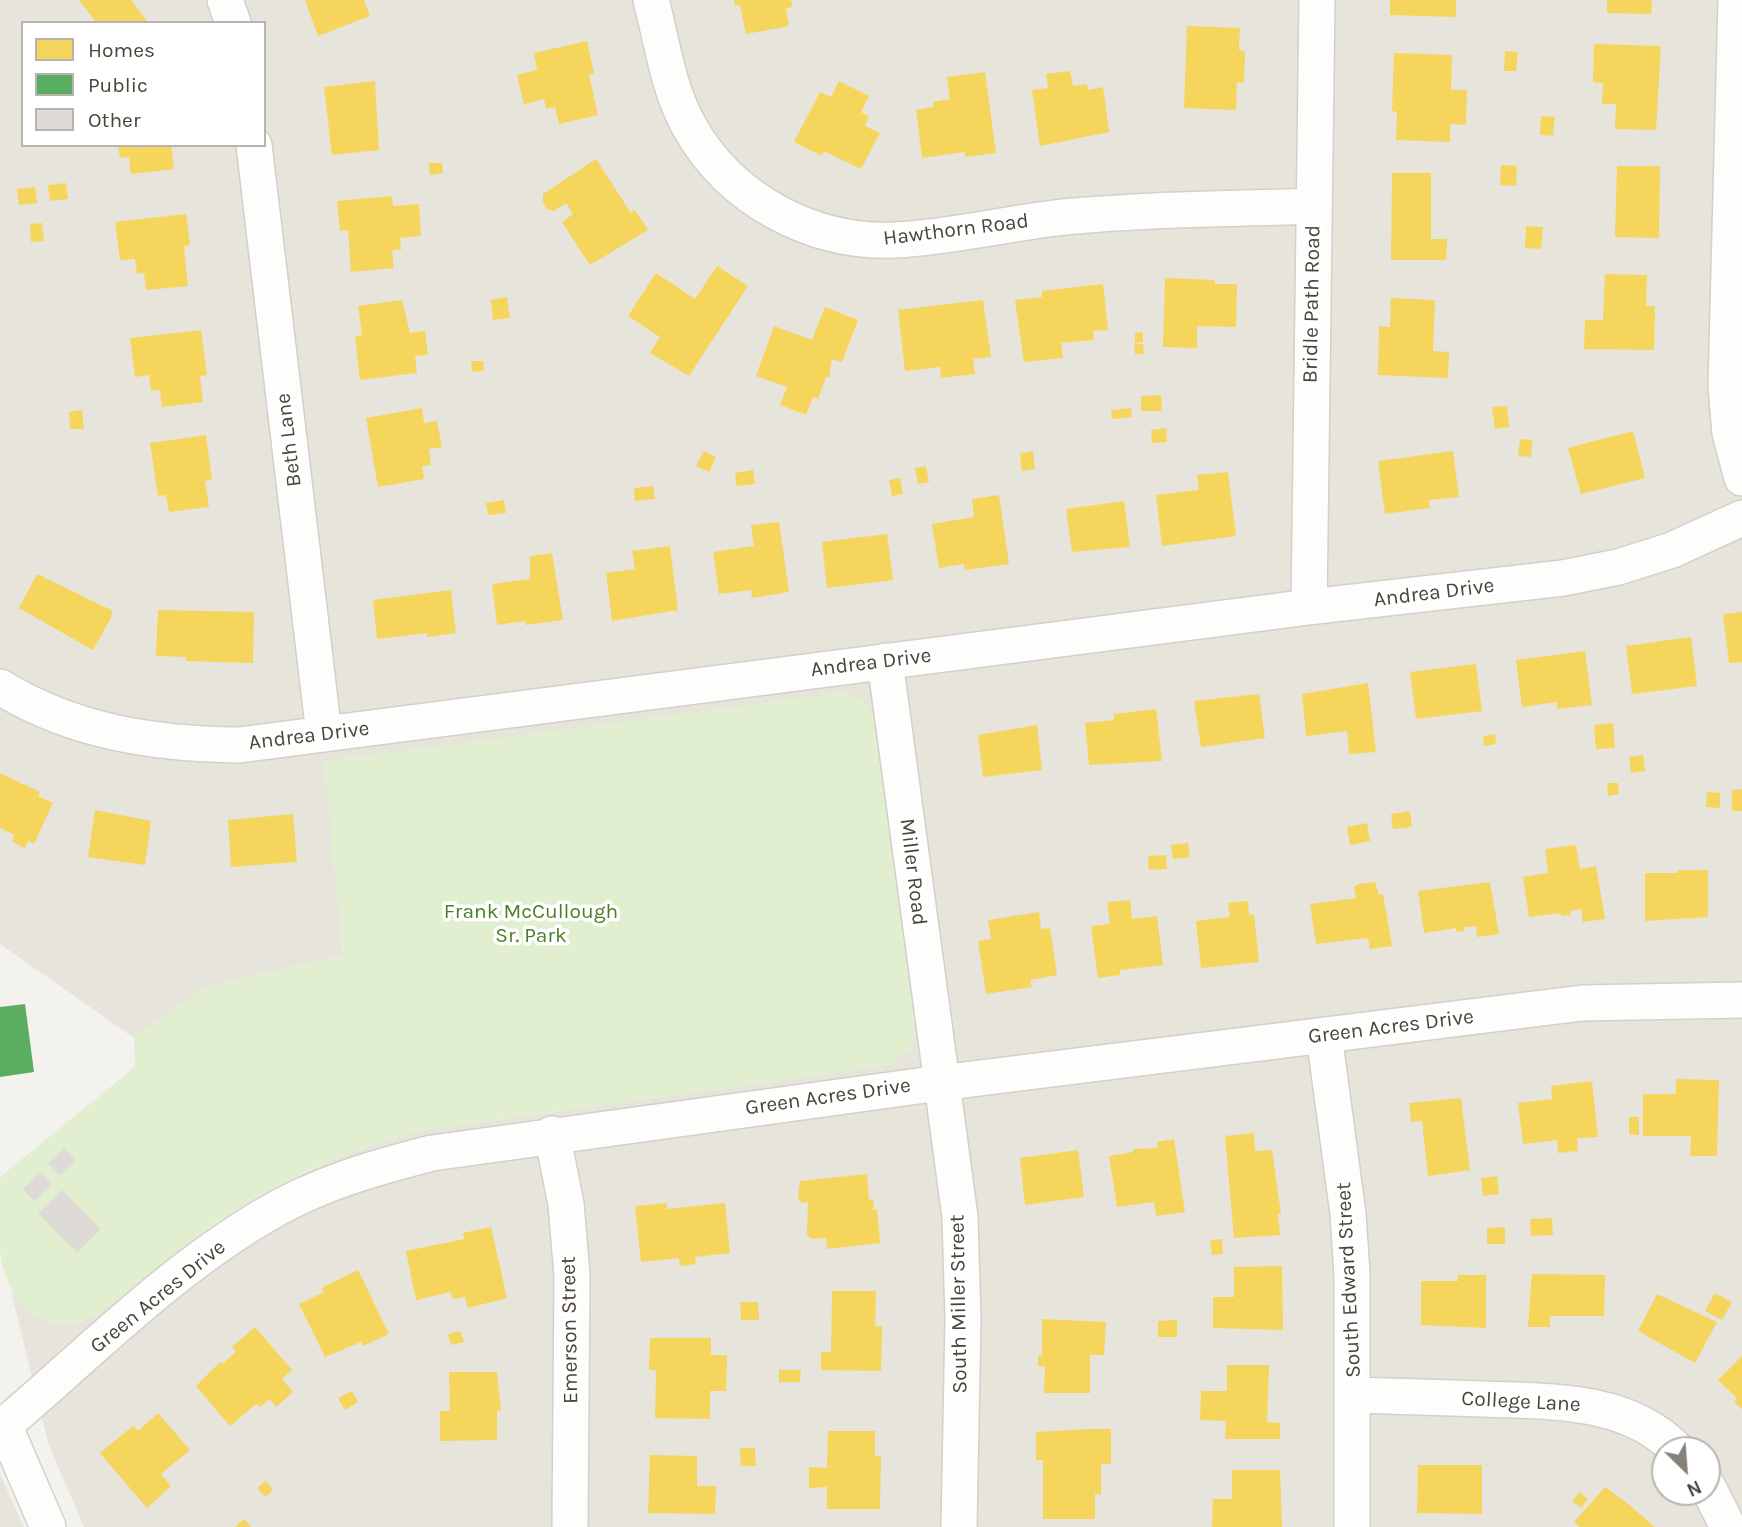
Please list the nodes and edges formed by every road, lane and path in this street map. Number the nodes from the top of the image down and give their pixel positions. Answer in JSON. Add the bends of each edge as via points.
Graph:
{"nodes":[{"id":1,"x":225,"y":0,"type":"edge"},
{"id":2,"x":651,"y":0,"type":"edge"},
{"id":3,"x":1317,"y":0,"type":"edge"},
{"id":4,"x":1736,"y":0,"type":"edge"},
{"id":5,"x":232,"y":21,"type":"edge"},
{"id":6,"x":254,"y":147,"type":"edge"},
{"id":7,"x":1312,"y":206,"type":"junction"},
{"id":8,"x":1742,"y":478,"type":"edge"},
{"id":9,"x":1742,"y":518,"type":"edge"},
{"id":10,"x":1309,"y":607,"type":"junction"},
{"id":11,"x":886,"y":661,"type":"junction"},
{"id":12,"x":0,"y":687,"type":"edge"},
{"id":13,"x":324,"y":734,"type":"junction"},
{"id":14,"x":1742,"y":1000,"type":"edge"},
{"id":15,"x":1324,"y":1035,"type":"junction"},
{"id":16,"x":940,"y":1083,"type":"junction"},
{"id":17,"x":552,"y":1134,"type":"junction"},
{"id":18,"x":1354,"y":1395,"type":"junction"},
{"id":19,"x":2,"y":1427,"type":"edge"},
{"id":20,"x":1659,"y":1436,"type":"edge"},
{"id":21,"x":1718,"y":1506,"type":"edge"},
{"id":22,"x":48,"y":1527,"type":"edge"},
{"id":23,"x":570,"y":1527,"type":"edge"},
{"id":24,"x":959,"y":1527,"type":"edge"},
{"id":25,"x":1352,"y":1527,"type":"edge"},
{"id":26,"x":1728,"y":1527,"type":"edge"}],
"edges":[{"from":1,"to":5,"type":"street"},
{"from":2,"to":7,"type":"street","name":"Hawthorn Road","via":[[674,90],[705,151],[736,184],[772,211],[814,230],[859,239],[897,240],[1063,217]]},
{"from":3,"to":7,"type":"street","name":"Bridle Path Road"},
{"from":4,"to":8,"type":"street","via":[[1727,387],[1730,433]]},
{"from":6,"to":13,"type":"street","name":"Beth Lane"},
{"from":7,"to":10,"type":"street","name":"Bridle Path Road"},
{"from":9,"to":10,"type":"street","name":"Andrea Drive","via":[[1672,550],[1618,567],[1563,578]]},
{"from":10,"to":11,"type":"street","name":"Andrea Drive"},
{"from":11,"to":13,"type":"street","name":"Andrea Drive"},
{"from":11,"to":16,"type":"street","name":"Miller Road"},
{"from":12,"to":13,"type":"street","name":"Andrea Drive","via":[[70,720],[125,736],[181,744],[239,744]]},
{"from":14,"to":15,"type":"street","name":"Green Acres Drive","via":[[1582,1003]]},
{"from":15,"to":16,"type":"street","name":"Green Acres Drive"},
{"from":15,"to":18,"type":"street","name":"South Edward Street","via":[[1348,1214]]},
{"from":16,"to":17,"type":"street","name":"Green Acres Drive"},
{"from":16,"to":24,"type":"street","name":"South Miller Street","via":[[960,1217]]},
{"from":17,"to":19,"type":"street","name":"Green Acres Drive","via":[[432,1153],[374,1168],[263,1216],[196,1260]]},
{"from":17,"to":23,"type":"street","name":"Emerson Street","via":[[566,1204],[572,1275]]},
{"from":18,"to":20,"type":"street","name":"College Lane","via":[[1574,1403],[1612,1411]]},
{"from":18,"to":25,"type":"street","name":"South Edward Street"},
{"from":19,"to":22,"type":"street"},
{"from":21,"to":26,"type":"street"}]}
